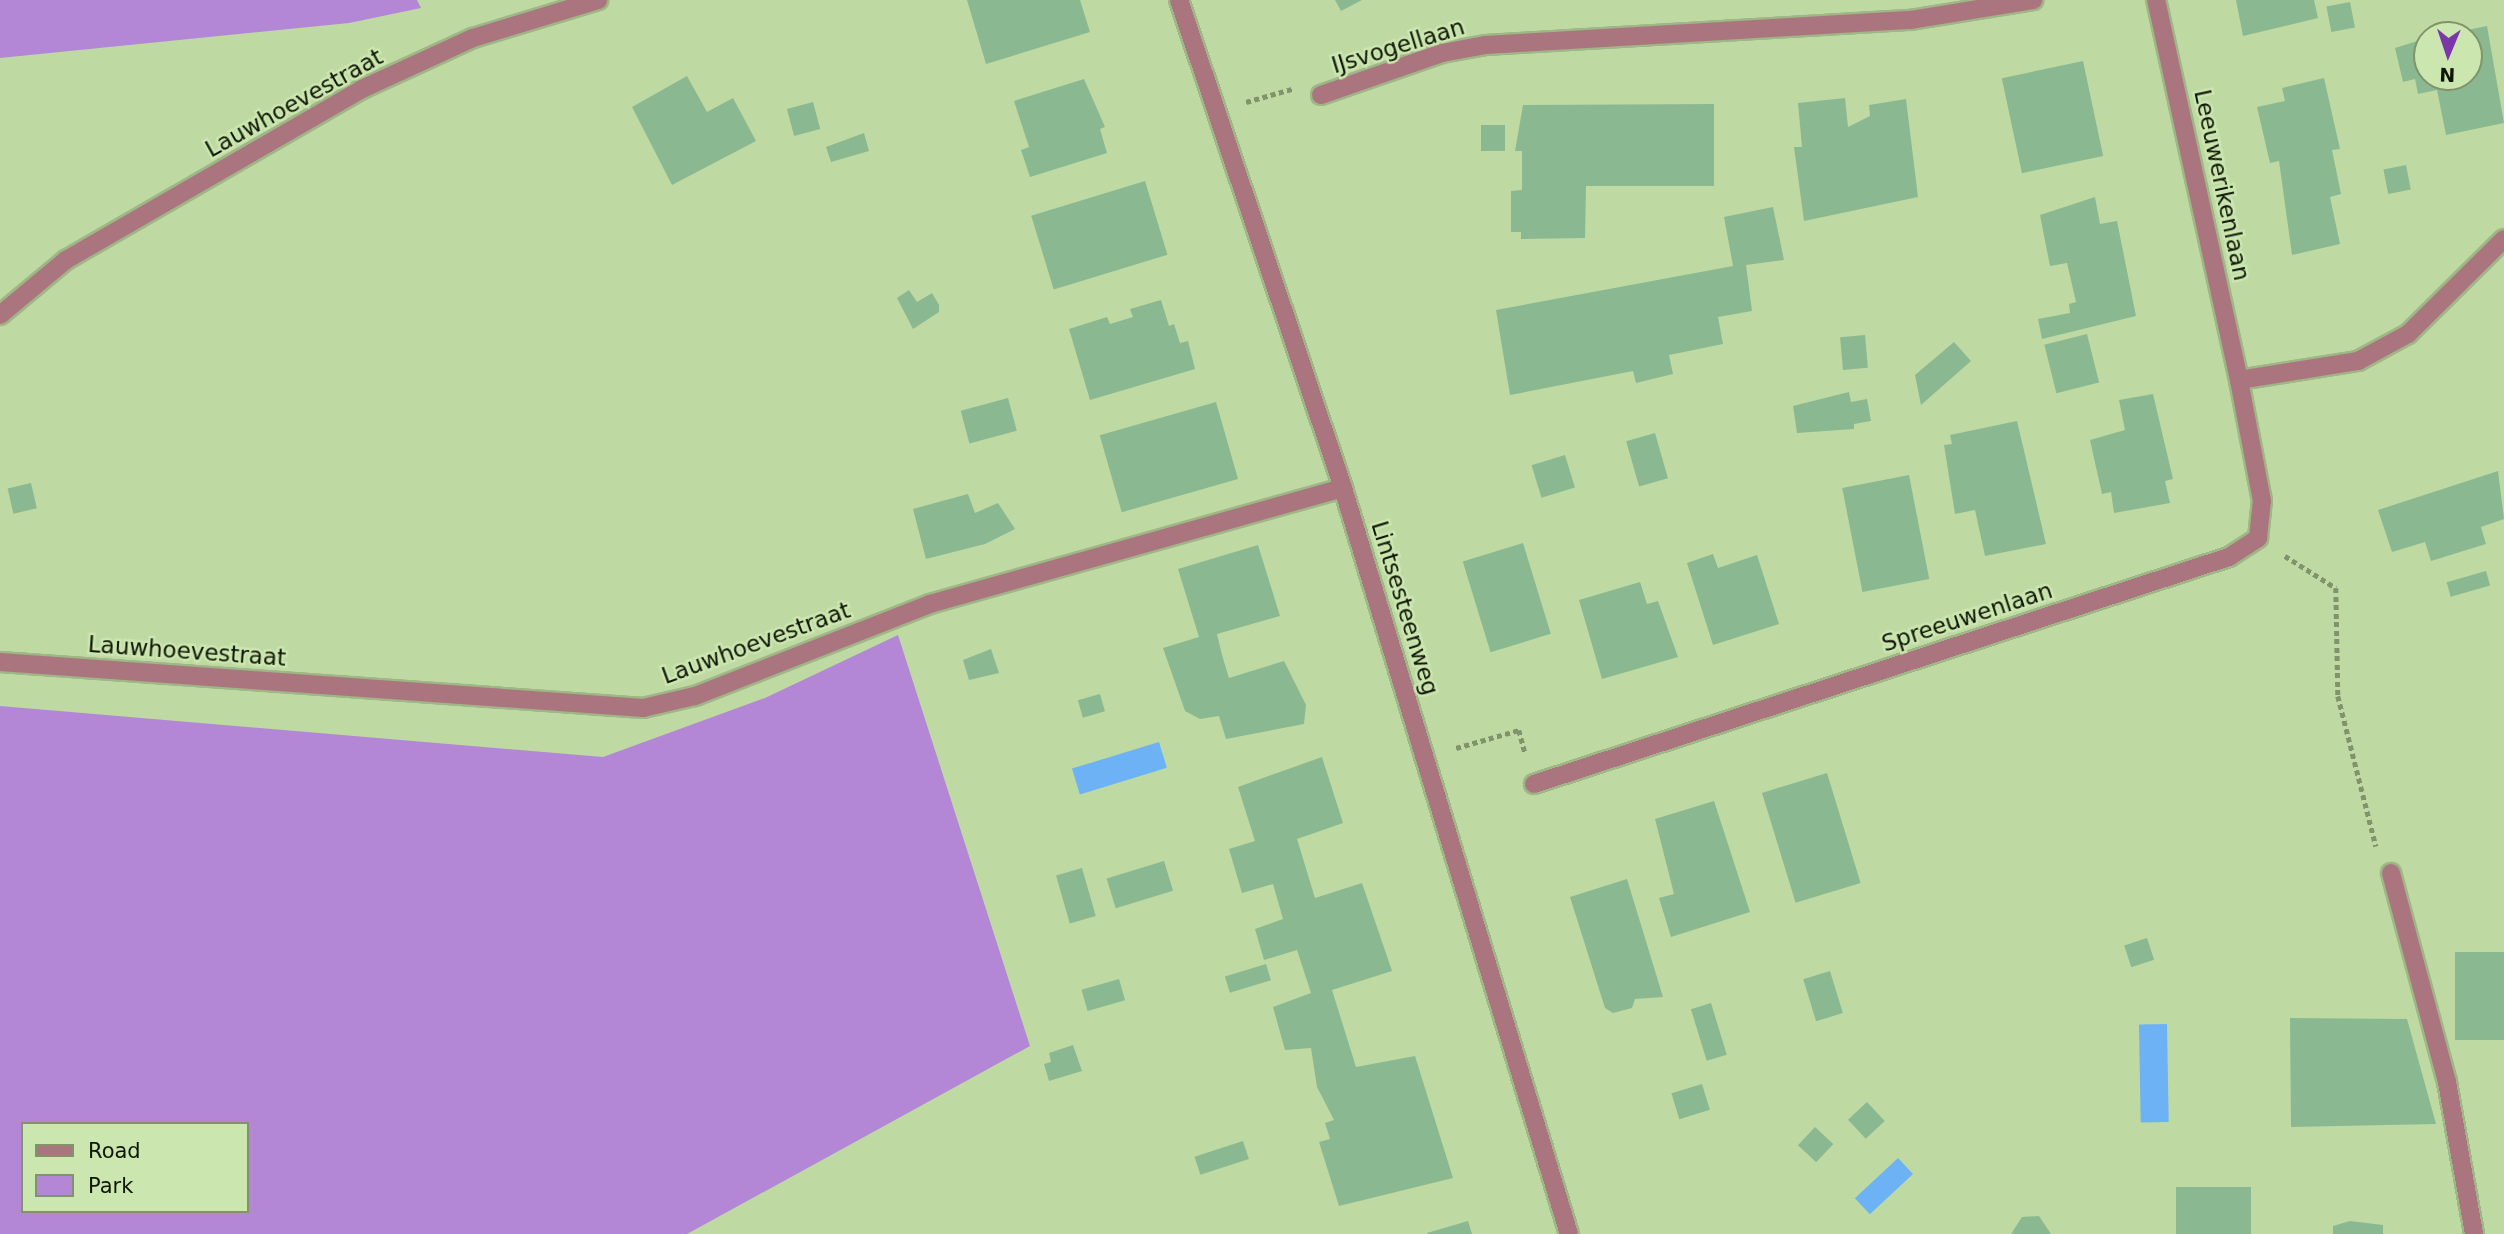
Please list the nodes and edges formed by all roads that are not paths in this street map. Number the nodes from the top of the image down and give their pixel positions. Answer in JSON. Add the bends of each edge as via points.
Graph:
{"nodes":[{"id":1,"x":598,"y":0,"type":"edge"},
{"id":2,"x":1179,"y":0,"type":"edge"},
{"id":3,"x":2033,"y":0,"type":"edge"},
{"id":4,"x":2157,"y":0,"type":"edge"},
{"id":5,"x":1321,"y":94,"type":"road end"},
{"id":6,"x":2504,"y":239,"type":"edge"},
{"id":7,"x":0,"y":315,"type":"edge"},
{"id":8,"x":2239,"y":380,"type":"junction"},
{"id":9,"x":1343,"y":488,"type":"junction"},
{"id":10,"x":0,"y":662,"type":"edge"},
{"id":11,"x":1534,"y":784,"type":"road end"},
{"id":12,"x":2390,"y":873,"type":"road end"},
{"id":13,"x":1570,"y":1234,"type":"edge"},
{"id":14,"x":2474,"y":1234,"type":"edge"}],
"edges":[{"from":1,"to":7,"type":"street","name":"Lauwhoevestraat","via":[[473,38],[362,89],[66,260]]},
{"from":2,"to":9,"type":"street","name":"Lintsesteenweg"},
{"from":3,"to":5,"type":"street","name":"IJsvogellaan","via":[[1911,20],[1486,45],[1442,53]]},
{"from":4,"to":8,"type":"street","name":"Leeuwerikenlaan"},
{"from":6,"to":8,"type":"street","via":[[2408,334],[2358,361]]},
{"from":8,"to":11,"type":"street","name":"Spreeuwenlaan","via":[[2262,501],[2258,538],[2229,557]]},
{"from":9,"to":10,"type":"street","name":"Lauwhoevestraat","via":[[930,604],[695,696],[643,708]]},
{"from":9,"to":13,"type":"street","name":"Lintsesteenweg"},
{"from":12,"to":14,"type":"street","via":[[2447,1082]]}]}
